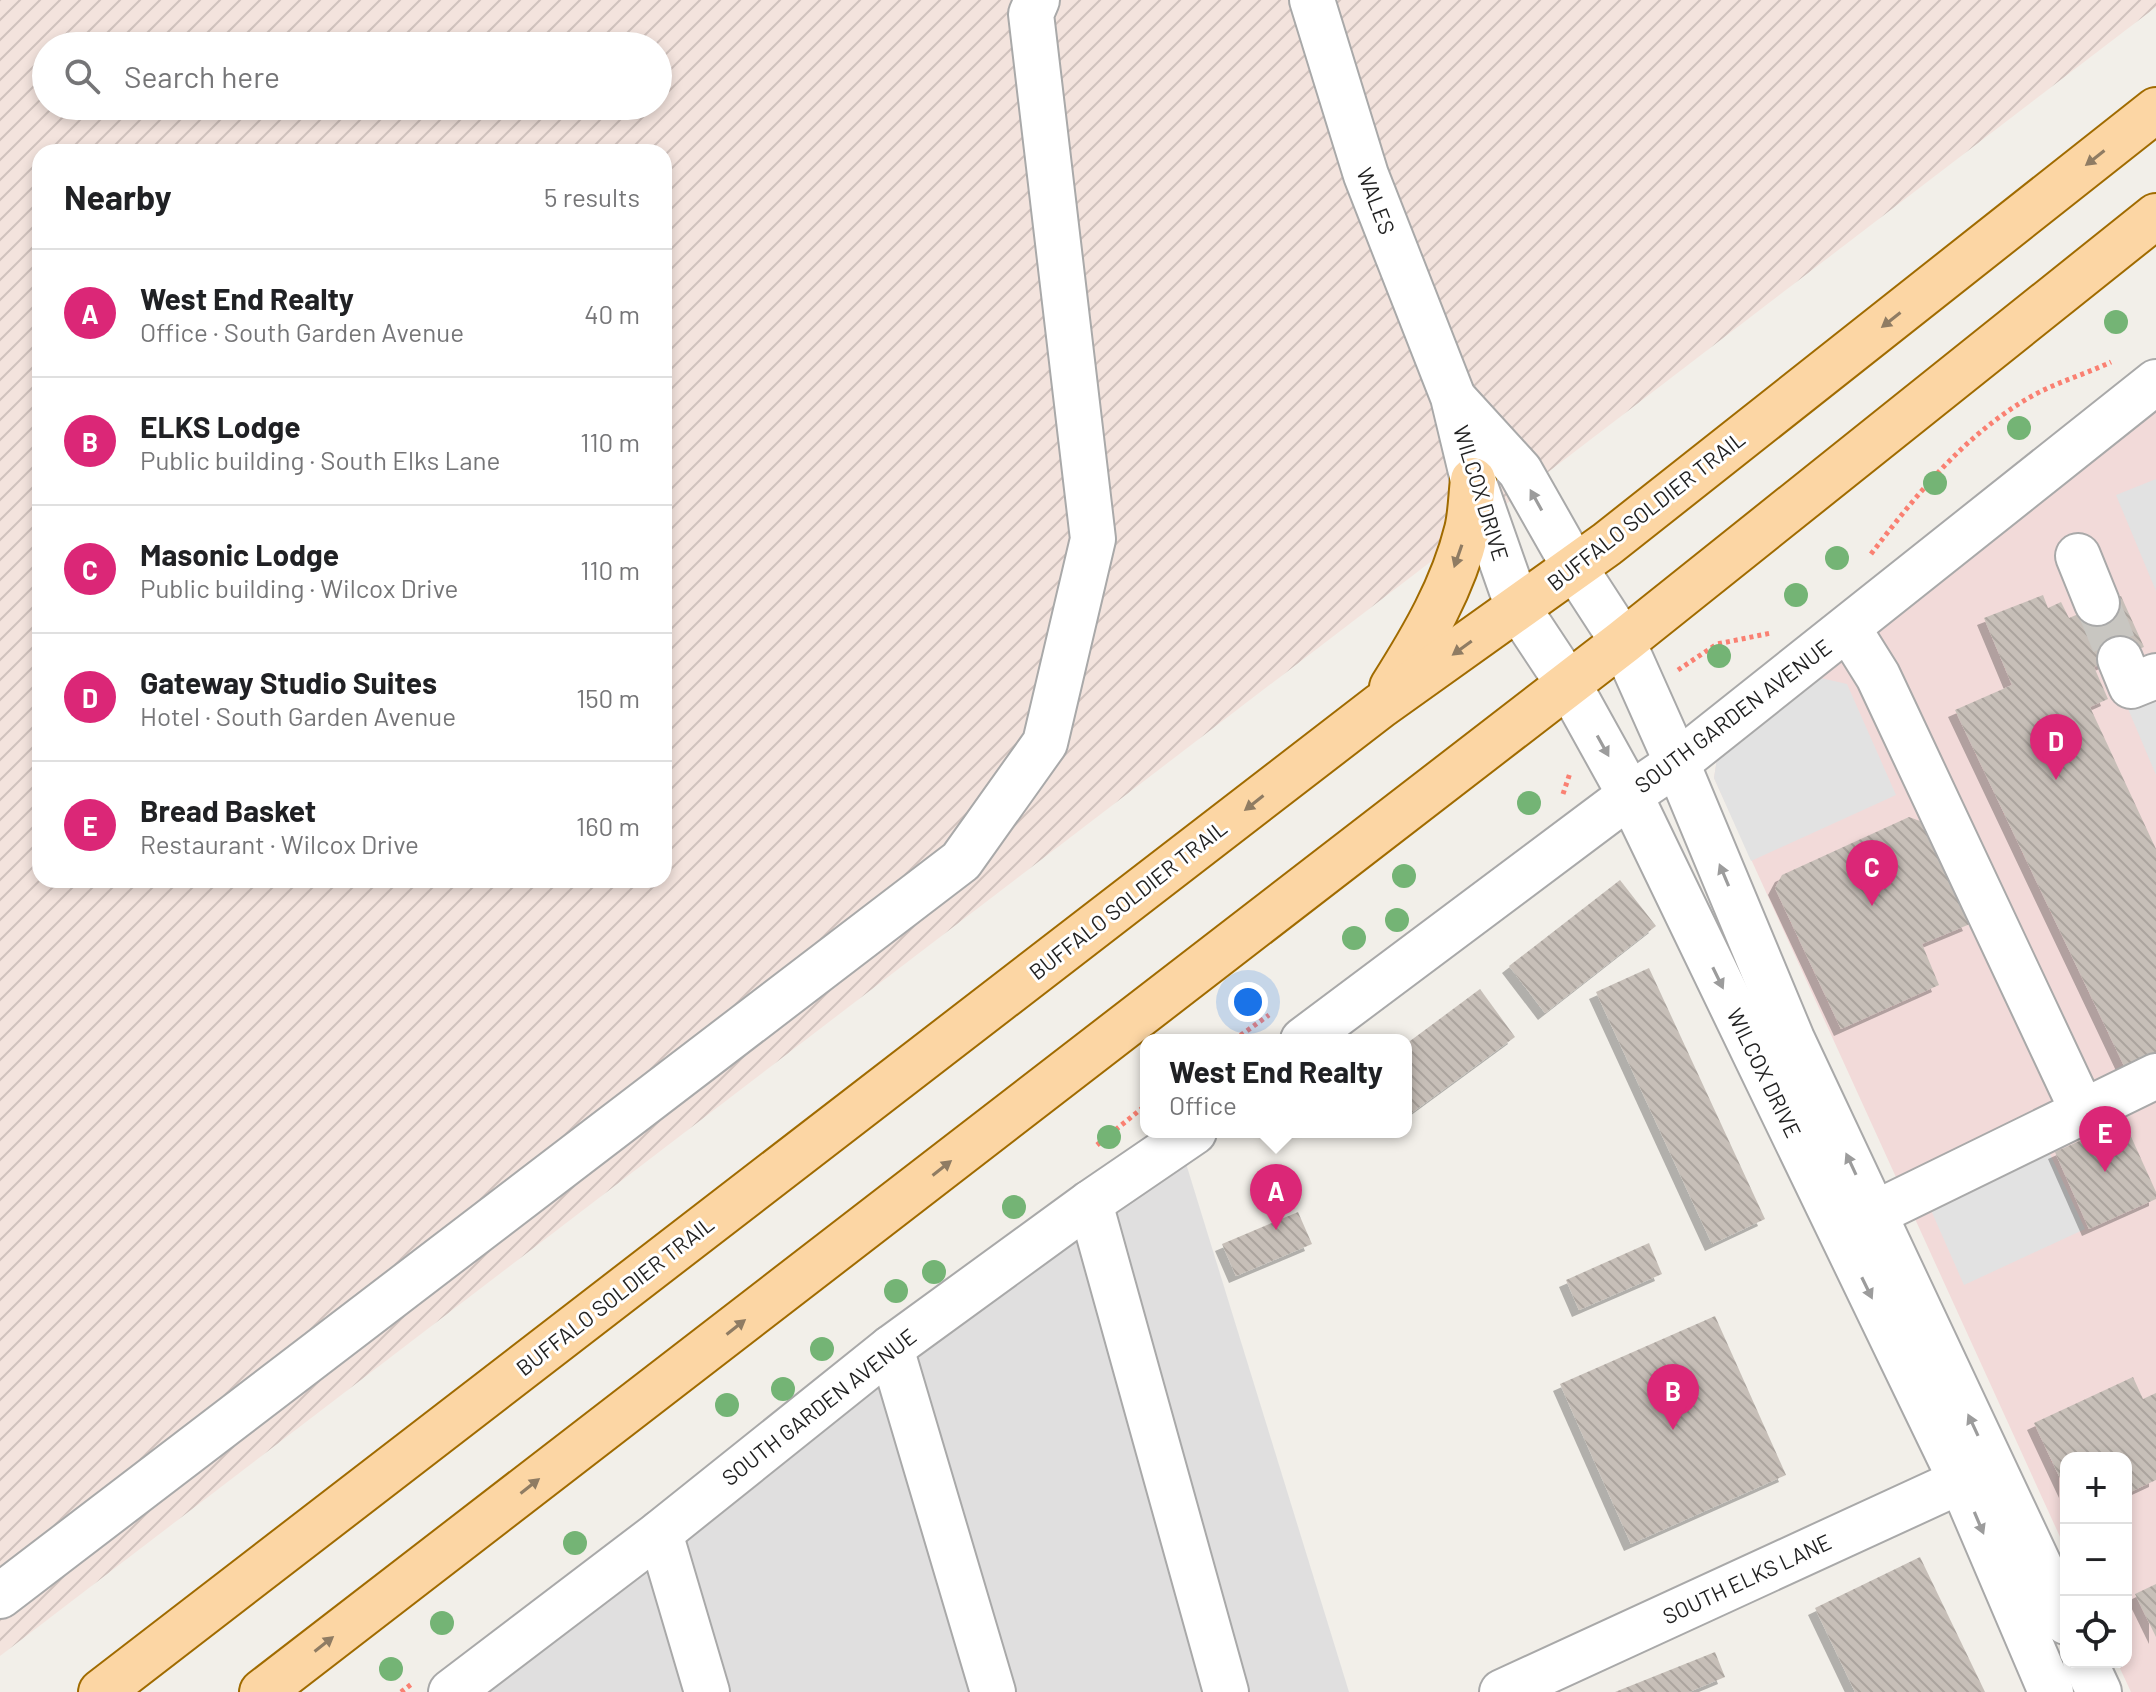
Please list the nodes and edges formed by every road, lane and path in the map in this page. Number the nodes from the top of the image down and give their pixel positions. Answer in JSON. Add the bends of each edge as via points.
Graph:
{"nodes":[{"id":1,"x":1037,"y":0,"type":"edge"},
{"id":2,"x":1312,"y":0,"type":"edge"},
{"id":3,"x":2156,"y":110,"type":"edge"},
{"id":4,"x":2156,"y":216,"type":"edge"},
{"id":5,"x":2113,"y":361,"type":"dead end"},
{"id":6,"x":2156,"y":382,"type":"edge"},
{"id":7,"x":1453,"y":397,"type":"junction"},
{"id":8,"x":1473,"y":480,"type":"junction"},
{"id":9,"x":1869,"y":556,"type":"dead end"},
{"id":10,"x":2078,"y":556,"type":"dead end"},
{"id":11,"x":1575,"y":568,"type":"junction"},
{"id":12,"x":2097,"y":603,"type":"tunnel mouth"},
{"id":13,"x":1518,"y":608,"type":"junction"},
{"id":14,"x":1848,"y":628,"type":"junction"},
{"id":15,"x":1775,"y":632,"type":"dead end"},
{"id":16,"x":1623,"y":642,"type":"junction"},
{"id":17,"x":1569,"y":685,"type":"junction"},
{"id":18,"x":1645,"y":690,"type":"junction"},
{"id":19,"x":1380,"y":706,"type":"junction"},
{"id":20,"x":1594,"y":729,"type":"junction"},
{"id":21,"x":1677,"y":763,"type":"junction"},
{"id":22,"x":1630,"y":795,"type":"junction"},
{"id":23,"x":1556,"y":805,"type":"dead end"},
{"id":24,"x":1288,"y":1026,"type":"edge"},
{"id":25,"x":1257,"y":1034,"type":"edge"},
{"id":26,"x":2156,"y":1076,"type":"edge"},
{"id":27,"x":2083,"y":1112,"type":"junction"},
{"id":28,"x":1185,"y":1138,"type":"edge"},
{"id":29,"x":1090,"y":1203,"type":"junction"},
{"id":30,"x":1857,"y":1222,"type":"junction"},
{"id":31,"x":891,"y":1348,"type":"junction"},
{"id":32,"x":1977,"y":1474,"type":"junction"},
{"id":33,"x":660,"y":1533,"type":"junction"},
{"id":34,"x":0,"y":1596,"type":"edge"},
{"id":35,"x":2060,"y":1612,"type":"edge"},
{"id":36,"x":2088,"y":1668,"type":"edge"},
{"id":37,"x":101,"y":1692,"type":"edge"},
{"id":38,"x":262,"y":1692,"type":"edge"},
{"id":39,"x":451,"y":1692,"type":"edge"},
{"id":40,"x":707,"y":1692,"type":"edge"},
{"id":41,"x":993,"y":1692,"type":"edge"},
{"id":42,"x":1226,"y":1692,"type":"edge"},
{"id":43,"x":1502,"y":1692,"type":"edge"},
{"id":44,"x":2051,"y":1692,"type":"edge"},
{"id":45,"x":2099,"y":1692,"type":"edge"}],
"edges":[{"from":1,"to":34,"type":"street","via":[[1031,14],[1093,539],[1045,743],[961,861]]},
{"from":2,"to":7,"type":"street","name":"WALES","via":[[1366,175]]},
{"from":3,"to":11,"type":"main road","name":"BUFFALO SOLDIER TRAIL","one_way":true},
{"from":4,"to":16,"type":"main road"},
{"from":5,"to":9,"type":"path","via":[[2034,394],[1992,421],[1921,489]]},
{"from":6,"to":14,"type":"street","name":"SOUTH GARDEN AVENUE"},
{"from":7,"to":8,"type":"street","name":"WILCOX DRIVE"},
{"from":11,"to":7,"type":"street","name":"WILCOX DRIVE","one_way":true,"via":[[1520,471]]},
{"from":8,"to":13,"type":"street","name":"WILCOX DRIVE"},
{"from":8,"to":19,"type":"main road","one_way":true,"via":[[1467,529],[1430,627]]},
{"from":10,"to":12,"type":"street"},
{"from":11,"to":13,"type":"main road","name":"BUFFALO SOLDIER TRAIL"},
{"from":11,"to":16,"type":"street","name":"WILCOX DRIVE"},
{"from":13,"to":17,"type":"street","name":"WILCOX DRIVE"},
{"from":13,"to":19,"type":"main road","name":"BUFFALO SOLDIER TRAIL","one_way":true},
{"from":14,"to":21,"type":"street","name":"SOUTH GARDEN AVENUE"},
{"from":14,"to":27,"type":"street","via":[[1878,676]]},
{"from":15,"to":18,"type":"path","via":[[1717,644]]},
{"from":16,"to":17,"type":"main road"},
{"from":16,"to":18,"type":"street","name":"WILCOX DRIVE"},
{"from":17,"to":20,"type":"street","name":"WILCOX DRIVE"},
{"from":38,"to":17,"type":"main road","one_way":true},
{"from":18,"to":21,"type":"street","name":"WILCOX DRIVE"},
{"from":19,"to":37,"type":"main road","name":"BUFFALO SOLDIER TRAIL","one_way":true},
{"from":20,"to":22,"type":"street","name":"WILCOX DRIVE","one_way":true},
{"from":20,"to":23,"type":"path","via":[[1579,746]]},
{"from":21,"to":22,"type":"street","name":"SOUTH GARDEN AVENUE"},
{"from":30,"to":21,"type":"street","name":"WILCOX DRIVE","one_way":true,"via":[[1792,1039]]},
{"from":22,"to":24,"type":"street","name":"SOUTH GARDEN AVENUE"},
{"from":22,"to":30,"type":"street","name":"WILCOX DRIVE","one_way":true},
{"from":24,"to":25,"type":"path"},
{"from":26,"to":27,"type":"street"},
{"from":27,"to":30,"type":"street"},
{"from":28,"to":29,"type":"street","name":"SOUTH GARDEN AVENUE"},
{"from":29,"to":31,"type":"street","name":"SOUTH GARDEN AVENUE"},
{"from":29,"to":42,"type":"street"},
{"from":30,"to":32,"type":"street","name":"WILCOX DRIVE"},
{"from":31,"to":33,"type":"street","name":"SOUTH GARDEN AVENUE"},
{"from":31,"to":41,"type":"street"},
{"from":32,"to":35,"type":"street","name":"WILCOX DRIVE"},
{"from":32,"to":43,"type":"street","name":"SOUTH ELKS LANE"},
{"from":32,"to":44,"type":"street","name":"WILCOX DRIVE","one_way":true},
{"from":33,"to":39,"type":"street","name":"SOUTH GARDEN AVENUE"},
{"from":33,"to":40,"type":"street"},
{"from":36,"to":45,"type":"street"}]}
